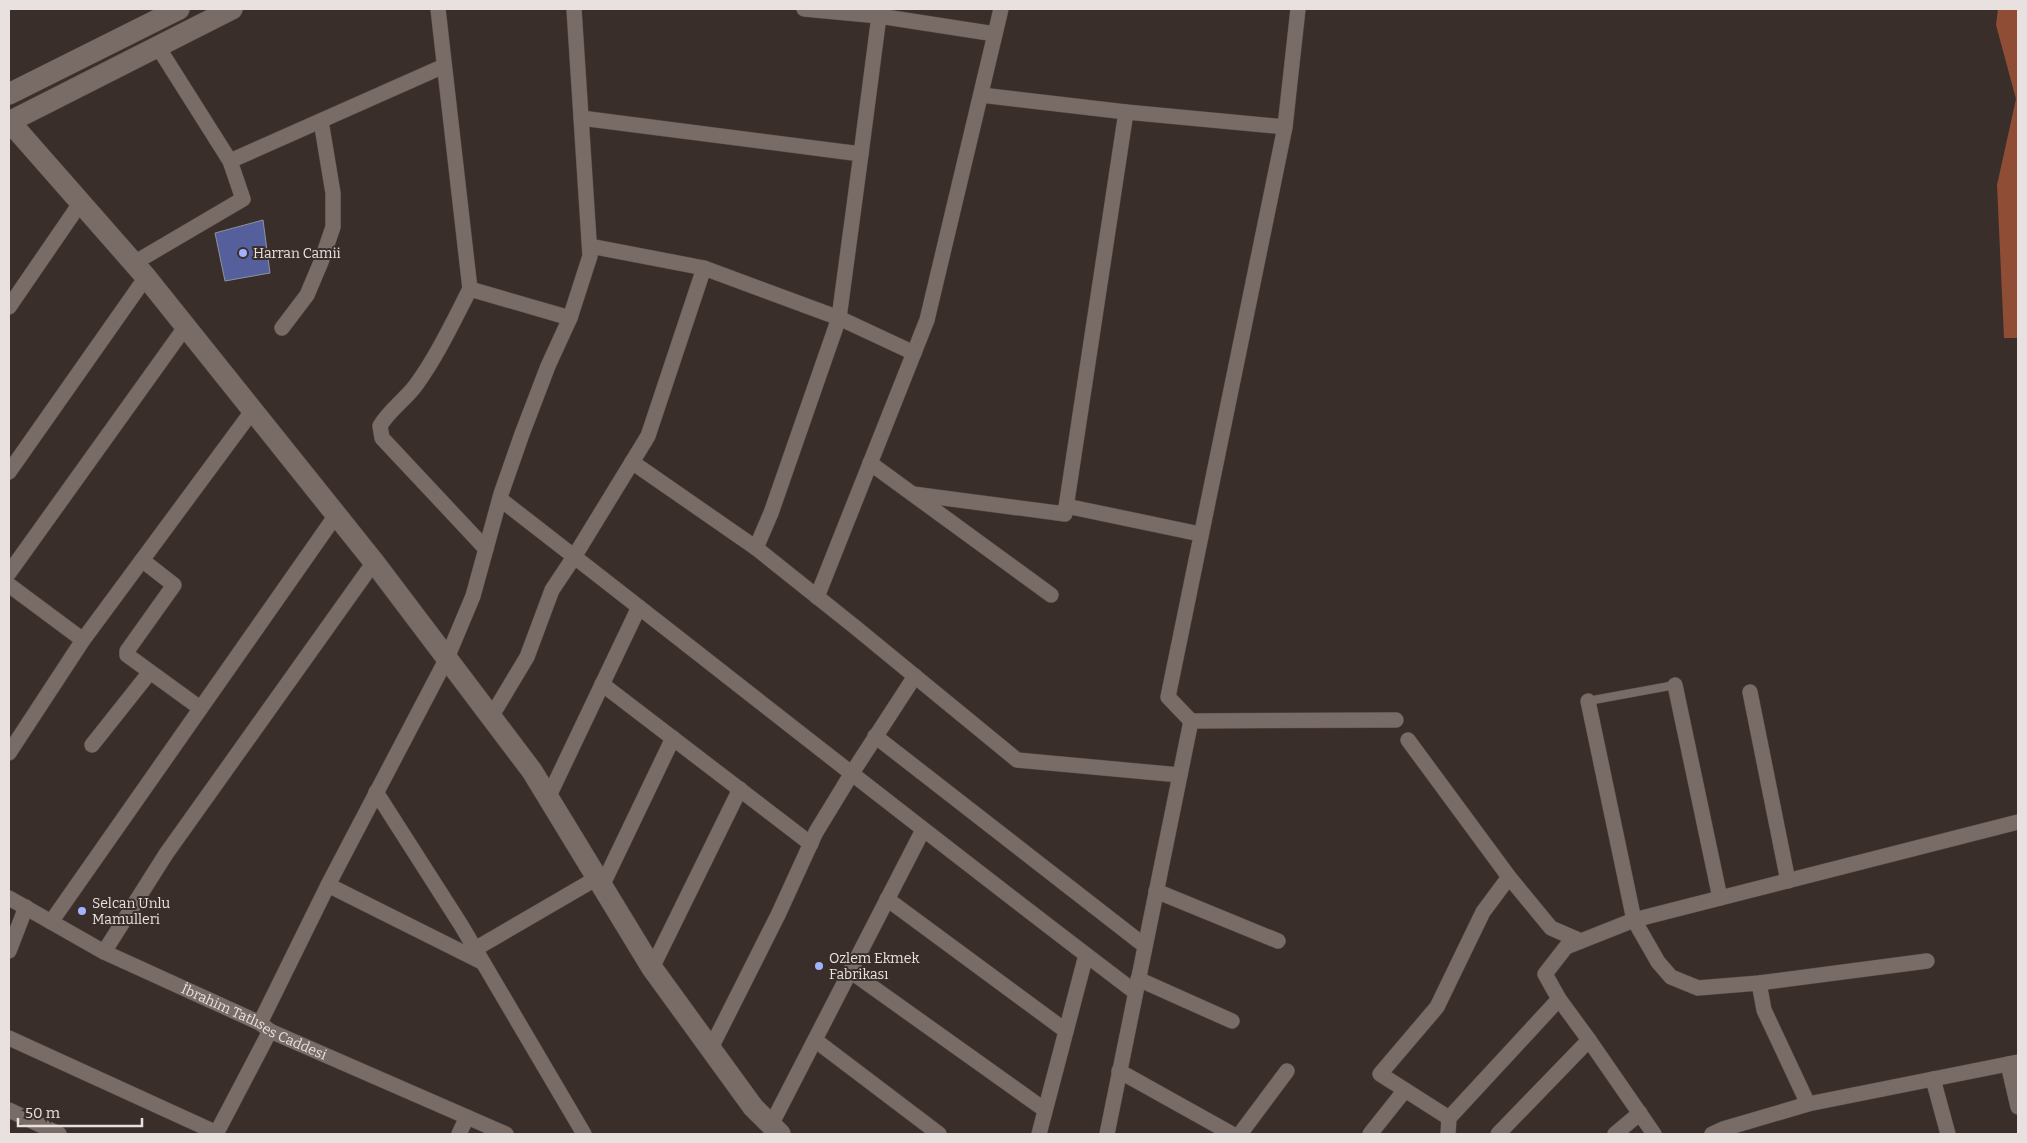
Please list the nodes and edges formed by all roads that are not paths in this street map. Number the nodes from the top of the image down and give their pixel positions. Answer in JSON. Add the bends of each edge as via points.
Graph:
{"nodes":[{"id":1,"x":179,"y":9,"type":"edge"},
{"id":2,"x":232,"y":9,"type":"edge"},
{"id":3,"x":438,"y":9,"type":"edge"},
{"id":4,"x":574,"y":9,"type":"edge"},
{"id":5,"x":804,"y":9,"type":"edge"},
{"id":6,"x":1001,"y":9,"type":"edge"},
{"id":7,"x":1298,"y":9,"type":"edge"},
{"id":8,"x":879,"y":16,"type":"junction"},
{"id":9,"x":995,"y":34,"type":"junction"},
{"id":10,"x":158,"y":47,"type":"junction"},
{"id":11,"x":444,"y":66,"type":"junction"},
{"id":12,"x":9,"y":94,"type":"edge"},
{"id":13,"x":981,"y":95,"type":"junction"},
{"id":14,"x":1126,"y":112,"type":"junction"},
{"id":15,"x":581,"y":118,"type":"junction"},
{"id":16,"x":321,"y":121,"type":"junction"},
{"id":17,"x":9,"y":122,"type":"edge"},
{"id":18,"x":1285,"y":127,"type":"junction"},
{"id":19,"x":861,"y":154,"type":"junction"},
{"id":20,"x":230,"y":161,"type":"junction"},
{"id":21,"x":81,"y":202,"type":"junction"},
{"id":22,"x":590,"y":246,"type":"junction"},
{"id":23,"x":704,"y":268,"type":"junction"},
{"id":24,"x":140,"y":270,"type":"junction"},
{"id":25,"x":470,"y":289,"type":"junction"},
{"id":26,"x":9,"y":307,"type":"edge"},
{"id":27,"x":570,"y":318,"type":"junction"},
{"id":28,"x":840,"y":318,"type":"junction"},
{"id":29,"x":186,"y":326,"type":"junction"},
{"id":30,"x":282,"y":328,"type":"dead end"},
{"id":31,"x":914,"y":352,"type":"junction"},
{"id":32,"x":252,"y":410,"type":"junction"},
{"id":33,"x":632,"y":462,"type":"junction"},
{"id":34,"x":870,"y":463,"type":"junction"},
{"id":35,"x":9,"y":472,"type":"edge"},
{"id":36,"x":913,"y":494,"type":"junction"},
{"id":37,"x":500,"y":499,"type":"junction"},
{"id":38,"x":1066,"y":506,"type":"junction"},
{"id":39,"x":336,"y":515,"type":"junction"},
{"id":40,"x":1200,"y":534,"type":"junction"},
{"id":41,"x":756,"y":548,"type":"junction"},
{"id":42,"x":486,"y":550,"type":"junction"},
{"id":43,"x":574,"y":557,"type":"junction"},
{"id":44,"x":142,"y":560,"type":"junction"},
{"id":45,"x":374,"y":562,"type":"junction"},
{"id":46,"x":9,"y":573,"type":"edge"},
{"id":47,"x":9,"y":585,"type":"edge"},
{"id":48,"x":1051,"y":595,"type":"dead end"},
{"id":49,"x":817,"y":597,"type":"junction"},
{"id":50,"x":639,"y":607,"type":"junction"},
{"id":51,"x":83,"y":640,"type":"junction"},
{"id":52,"x":447,"y":658,"type":"junction"},
{"id":53,"x":150,"y":672,"type":"junction"},
{"id":54,"x":915,"y":676,"type":"junction"},
{"id":55,"x":602,"y":684,"type":"junction"},
{"id":56,"x":1675,"y":685,"type":"joint"},
{"id":57,"x":1750,"y":692,"type":"dead end"},
{"id":58,"x":1588,"y":701,"type":"joint"},
{"id":59,"x":200,"y":708,"type":"junction"},
{"id":60,"x":491,"y":717,"type":"junction"},
{"id":61,"x":1396,"y":720,"type":"dead end"},
{"id":62,"x":1191,"y":721,"type":"junction"},
{"id":63,"x":875,"y":736,"type":"junction"},
{"id":64,"x":673,"y":738,"type":"junction"},
{"id":65,"x":1408,"y":740,"type":"dead end"},
{"id":66,"x":92,"y":744,"type":"dead end"},
{"id":67,"x":9,"y":753,"type":"edge"},
{"id":68,"x":852,"y":773,"type":"junction"},
{"id":69,"x":1180,"y":775,"type":"junction"},
{"id":70,"x":740,"y":789,"type":"junction"},
{"id":71,"x":376,"y":792,"type":"junction"},
{"id":72,"x":548,"y":798,"type":"junction"},
{"id":73,"x":2018,"y":822,"type":"edge"},
{"id":74,"x":923,"y":830,"type":"junction"},
{"id":75,"x":811,"y":844,"type":"junction"},
{"id":76,"x":1509,"y":878,"type":"junction"},
{"id":77,"x":1788,"y":881,"type":"junction"},
{"id":78,"x":600,"y":882,"type":"junction"},
{"id":79,"x":328,"y":885,"type":"junction"},
{"id":80,"x":1156,"y":891,"type":"junction"},
{"id":81,"x":9,"y":898,"type":"edge"},
{"id":82,"x":1720,"y":898,"type":"junction"},
{"id":83,"x":888,"y":899,"type":"junction"},
{"id":84,"x":26,"y":907,"type":"junction"},
{"id":85,"x":1634,"y":920,"type":"junction"},
{"id":86,"x":51,"y":922,"type":"junction"},
{"id":87,"x":1278,"y":941,"type":"dead end"},
{"id":88,"x":1581,"y":941,"type":"junction"},
{"id":89,"x":1145,"y":946,"type":"junction"},
{"id":90,"x":9,"y":950,"type":"edge"},
{"id":91,"x":104,"y":952,"type":"junction"},
{"id":92,"x":479,"y":955,"type":"junction"},
{"id":93,"x":1086,"y":955,"type":"junction"},
{"id":94,"x":1927,"y":960,"type":"dead end"},
{"id":95,"x":652,"y":968,"type":"junction"},
{"id":96,"x":850,"y":971,"type":"junction"},
{"id":97,"x":1759,"y":983,"type":"junction"},
{"id":98,"x":1136,"y":986,"type":"junction"},
{"id":99,"x":1559,"y":999,"type":"junction"},
{"id":100,"x":1232,"y":1021,"type":"dead end"},
{"id":101,"x":265,"y":1027,"type":"junction"},
{"id":102,"x":1066,"y":1031,"type":"junction"},
{"id":103,"x":9,"y":1038,"type":"edge"},
{"id":104,"x":815,"y":1040,"type":"junction"},
{"id":105,"x":1590,"y":1040,"type":"junction"},
{"id":106,"x":710,"y":1048,"type":"junction"},
{"id":107,"x":2013,"y":1063,"type":"edge"},
{"id":108,"x":1119,"y":1071,"type":"junction"},
{"id":109,"x":1287,"y":1071,"type":"dead end"},
{"id":110,"x":1933,"y":1079,"type":"junction"},
{"id":111,"x":1405,"y":1090,"type":"junction"},
{"id":112,"x":1808,"y":1104,"type":"junction"},
{"id":113,"x":2018,"y":1107,"type":"edge"},
{"id":114,"x":9,"y":1110,"type":"edge"},
{"id":115,"x":1045,"y":1110,"type":"junction"},
{"id":116,"x":1640,"y":1113,"type":"junction"},
{"id":117,"x":467,"y":1117,"type":"junction"},
{"id":118,"x":1450,"y":1118,"type":"junction"},
{"id":119,"x":776,"y":1130,"type":"edge"},
{"id":120,"x":60,"y":1134,"type":"edge"},
{"id":121,"x":216,"y":1134,"type":"edge"},
{"id":122,"x":459,"y":1134,"type":"edge"},
{"id":123,"x":506,"y":1134,"type":"edge"},
{"id":124,"x":584,"y":1134,"type":"edge"},
{"id":125,"x":939,"y":1134,"type":"edge"},
{"id":126,"x":1039,"y":1134,"type":"edge"},
{"id":127,"x":1107,"y":1134,"type":"edge"},
{"id":128,"x":1232,"y":1134,"type":"edge"},
{"id":129,"x":1240,"y":1134,"type":"edge"},
{"id":130,"x":1370,"y":1134,"type":"edge"},
{"id":131,"x":1448,"y":1134,"type":"edge"},
{"id":132,"x":1498,"y":1134,"type":"edge"},
{"id":133,"x":1615,"y":1134,"type":"edge"},
{"id":134,"x":1654,"y":1134,"type":"edge"},
{"id":135,"x":1712,"y":1134,"type":"edge"},
{"id":136,"x":1948,"y":1134,"type":"edge"}],
"edges":[{"from":1,"to":12,"type":"main road"},
{"from":2,"to":10,"type":"main road"},
{"from":3,"to":11,"type":"street"},
{"from":4,"to":15,"type":"street"},
{"from":5,"to":8,"type":"street"},
{"from":6,"to":9,"type":"street"},
{"from":7,"to":18,"type":"street"},
{"from":8,"to":9,"type":"street"},
{"from":8,"to":19,"type":"street"},
{"from":9,"to":13,"type":"street"},
{"from":10,"to":17,"type":"main road"},
{"from":10,"to":20,"type":"street"},
{"from":11,"to":16,"type":"street"},
{"from":11,"to":25,"type":"street"},
{"from":13,"to":14,"type":"street"},
{"from":13,"to":31,"type":"street","via":[[927,320]]},
{"from":14,"to":18,"type":"street"},
{"from":14,"to":38,"type":"street"},
{"from":15,"to":19,"type":"street"},
{"from":15,"to":22,"type":"street"},
{"from":16,"to":20,"type":"street"},
{"from":16,"to":30,"type":"street","via":[[331,174],[333,228],[307,295]]},
{"from":17,"to":21,"type":"main road"},
{"from":18,"to":40,"type":"street"},
{"from":19,"to":28,"type":"street"},
{"from":20,"to":24,"type":"street","via":[[243,199]]},
{"from":21,"to":24,"type":"main road"},
{"from":21,"to":26,"type":"street"},
{"from":22,"to":23,"type":"street"},
{"from":22,"to":27,"type":"street","via":[[590,256]]},
{"from":23,"to":28,"type":"street"},
{"from":23,"to":33,"type":"street","via":[[648,436]]},
{"from":24,"to":29,"type":"main road"},
{"from":24,"to":35,"type":"street"},
{"from":25,"to":27,"type":"street"},
{"from":25,"to":42,"type":"street","via":[[415,387],[380,426],[382,438]]},
{"from":27,"to":37,"type":"street","via":[[548,366]]},
{"from":28,"to":31,"type":"street"},
{"from":28,"to":41,"type":"street"},
{"from":29,"to":32,"type":"main road"},
{"from":29,"to":46,"type":"street"},
{"from":31,"to":34,"type":"street"},
{"from":32,"to":39,"type":"main road"},
{"from":32,"to":44,"type":"street"},
{"from":33,"to":41,"type":"street"},
{"from":33,"to":43,"type":"street"},
{"from":34,"to":36,"type":"street"},
{"from":34,"to":49,"type":"street"},
{"from":36,"to":38,"type":"street","via":[[1065,514]]},
{"from":36,"to":48,"type":"street"},
{"from":37,"to":42,"type":"street"},
{"from":37,"to":43,"type":"street"},
{"from":38,"to":40,"type":"street"},
{"from":39,"to":45,"type":"main road"},
{"from":39,"to":59,"type":"street"},
{"from":40,"to":62,"type":"street","via":[[1168,697]]},
{"from":41,"to":49,"type":"street"},
{"from":42,"to":52,"type":"street","via":[[473,596]]},
{"from":43,"to":50,"type":"street"},
{"from":43,"to":60,"type":"street","via":[[552,590],[526,657]]},
{"from":44,"to":51,"type":"street"},
{"from":44,"to":53,"type":"street","via":[[174,585],[127,651],[127,655]]},
{"from":45,"to":52,"type":"main road"},
{"from":45,"to":91,"type":"street","via":[[166,854]]},
{"from":47,"to":51,"type":"street"},
{"from":49,"to":54,"type":"street"},
{"from":50,"to":55,"type":"street"},
{"from":50,"to":68,"type":"street"},
{"from":51,"to":67,"type":"street"},
{"from":52,"to":60,"type":"main road"},
{"from":52,"to":71,"type":"street"},
{"from":53,"to":59,"type":"street"},
{"from":53,"to":66,"type":"street"},
{"from":54,"to":63,"type":"street"},
{"from":54,"to":69,"type":"street","via":[[1017,760]]},
{"from":55,"to":64,"type":"street"},
{"from":55,"to":72,"type":"street"},
{"from":56,"to":58,"type":"lane"},
{"from":56,"to":82,"type":"street"},
{"from":57,"to":77,"type":"street"},
{"from":58,"to":85,"type":"street"},
{"from":59,"to":86,"type":"street"},
{"from":60,"to":72,"type":"main road"},
{"from":61,"to":62,"type":"street"},
{"from":62,"to":69,"type":"street"},
{"from":63,"to":68,"type":"street"},
{"from":63,"to":89,"type":"street"},
{"from":64,"to":70,"type":"street"},
{"from":64,"to":78,"type":"street"},
{"from":65,"to":76,"type":"street"},
{"from":68,"to":74,"type":"street"},
{"from":68,"to":75,"type":"street"},
{"from":69,"to":80,"type":"street"},
{"from":70,"to":75,"type":"street"},
{"from":70,"to":95,"type":"street"},
{"from":71,"to":79,"type":"street"},
{"from":71,"to":92,"type":"street"},
{"from":72,"to":78,"type":"main road"},
{"from":73,"to":77,"type":"street"},
{"from":74,"to":83,"type":"street"},
{"from":74,"to":93,"type":"street"},
{"from":75,"to":106,"type":"street"},
{"from":76,"to":88,"type":"street","via":[[1551,928]]},
{"from":76,"to":111,"type":"street","via":[[1483,912],[1437,1007],[1380,1074]]},
{"from":77,"to":82,"type":"street"},
{"from":78,"to":92,"type":"street"},
{"from":78,"to":95,"type":"main road"},
{"from":79,"to":92,"type":"street"},
{"from":79,"to":101,"type":"street"},
{"from":80,"to":87,"type":"street"},
{"from":80,"to":89,"type":"street"},
{"from":81,"to":84,"type":"street","name":"İbrahim Tatlıses Caddesi"},
{"from":82,"to":85,"type":"street"},
{"from":83,"to":96,"type":"street"},
{"from":83,"to":102,"type":"street"},
{"from":84,"to":86,"type":"street","name":"İbrahim Tatlıses Caddesi"},
{"from":84,"to":90,"type":"street"},
{"from":85,"to":88,"type":"street"},
{"from":85,"to":97,"type":"street","via":[[1670,977],[1698,988]]},
{"from":86,"to":91,"type":"street","name":"İbrahim Tatlıses Caddesi"},
{"from":88,"to":99,"type":"street","via":[[1566,947],[1545,974]]},
{"from":89,"to":98,"type":"street"},
{"from":91,"to":101,"type":"street","name":"İbrahim Tatlıses Caddesi"},
{"from":92,"to":124,"type":"street"},
{"from":93,"to":98,"type":"street"},
{"from":93,"to":102,"type":"street"},
{"from":94,"to":97,"type":"street"},
{"from":95,"to":106,"type":"main road"},
{"from":96,"to":104,"type":"street"},
{"from":96,"to":115,"type":"street"},
{"from":97,"to":112,"type":"street","via":[[1764,1010]]},
{"from":98,"to":100,"type":"street"},
{"from":98,"to":108,"type":"street"},
{"from":99,"to":105,"type":"street"},
{"from":99,"to":118,"type":"street"},
{"from":101,"to":117,"type":"street","name":"İbrahim Tatlıses Caddesi"},
{"from":101,"to":121,"type":"street"},
{"from":102,"to":115,"type":"street"},
{"from":103,"to":121,"type":"street"},
{"from":104,"to":119,"type":"street"},
{"from":104,"to":125,"type":"street"},
{"from":105,"to":116,"type":"street"},
{"from":105,"to":132,"type":"street"},
{"from":106,"to":119,"type":"main road","via":[[753,1107]]},
{"from":107,"to":110,"type":"street"},
{"from":107,"to":113,"type":"street"},
{"from":108,"to":127,"type":"street"},
{"from":108,"to":128,"type":"street"},
{"from":109,"to":129,"type":"street"},
{"from":110,"to":112,"type":"street"},
{"from":110,"to":136,"type":"street"},
{"from":111,"to":118,"type":"street"},
{"from":111,"to":130,"type":"street"},
{"from":112,"to":135,"type":"street"},
{"from":114,"to":120,"type":"street"},
{"from":115,"to":126,"type":"street"},
{"from":116,"to":133,"type":"street"},
{"from":116,"to":134,"type":"street"},
{"from":117,"to":122,"type":"street"},
{"from":117,"to":123,"type":"street","name":"İbrahim Tatlıses Caddesi"},
{"from":118,"to":131,"type":"street"}]}
